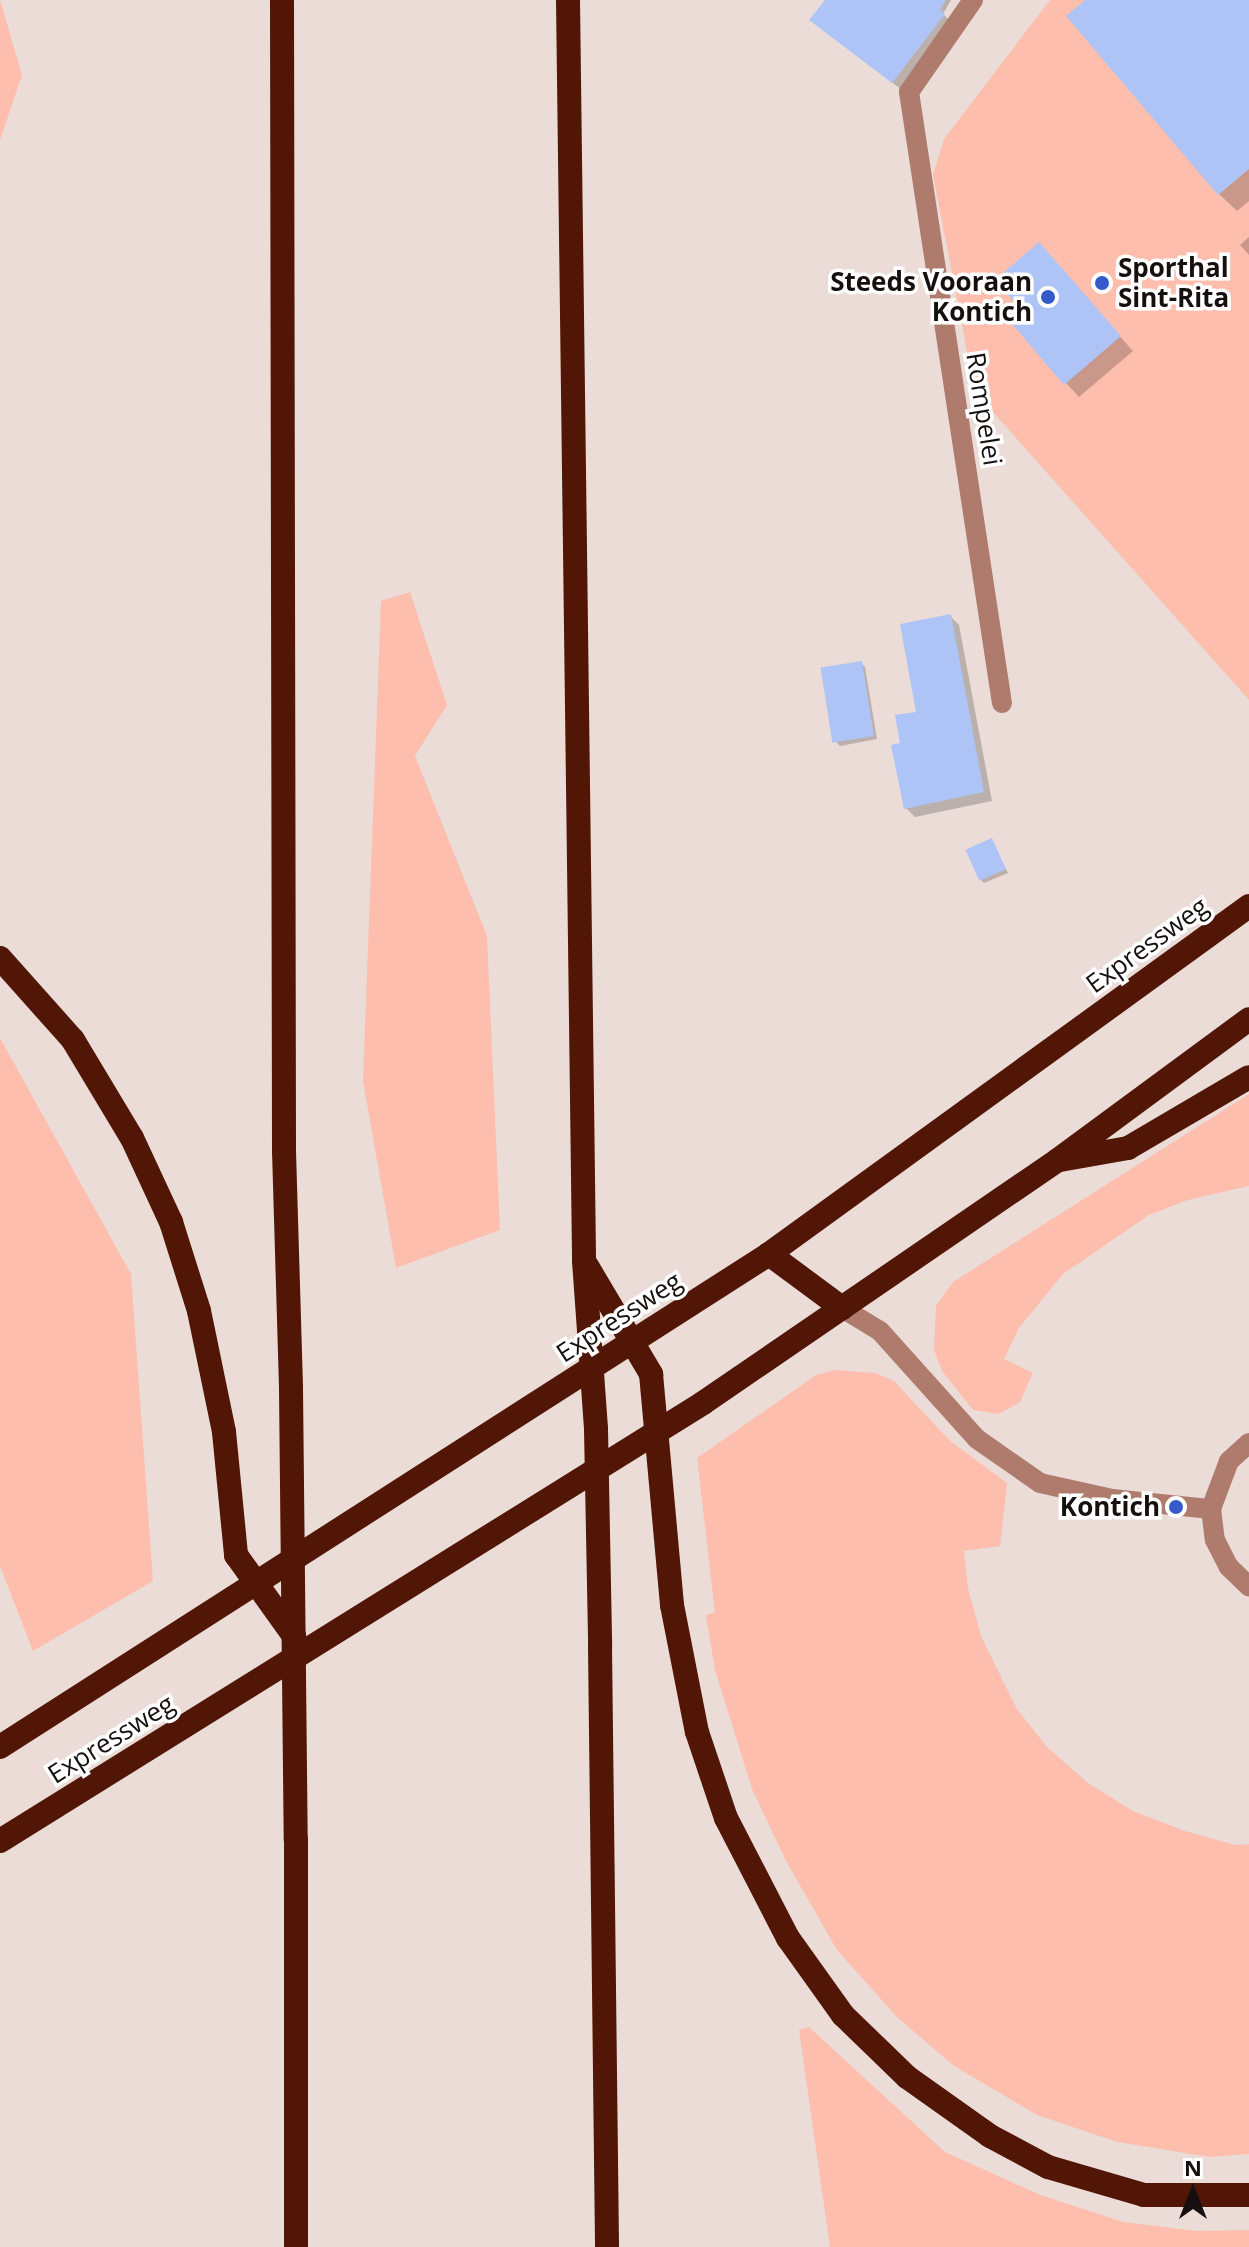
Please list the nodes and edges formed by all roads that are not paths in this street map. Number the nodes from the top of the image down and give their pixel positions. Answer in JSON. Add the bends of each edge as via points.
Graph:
{"nodes":[{"id":1,"x":282,"y":0,"type":"edge"},
{"id":2,"x":568,"y":0,"type":"edge"},
{"id":3,"x":973,"y":0,"type":"edge"},
{"id":4,"x":1002,"y":703,"type":"dead end"},
{"id":5,"x":1249,"y":906,"type":"edge"},
{"id":6,"x":0,"y":958,"type":"edge"},
{"id":7,"x":1249,"y":1019,"type":"edge"},
{"id":8,"x":1249,"y":1077,"type":"edge"},
{"id":9,"x":1058,"y":1160,"type":"junction"},
{"id":10,"x":769,"y":1254,"type":"junction"},
{"id":11,"x":584,"y":1261,"type":"junction"},
{"id":12,"x":842,"y":1308,"type":"junction"},
{"id":13,"x":1249,"y":1443,"type":"edge"},
{"id":14,"x":1211,"y":1509,"type":"junction"},
{"id":15,"x":1249,"y":1586,"type":"edge"},
{"id":16,"x":294,"y":1636,"type":"junction"},
{"id":17,"x":0,"y":1747,"type":"edge"},
{"id":18,"x":0,"y":1841,"type":"edge"},
{"id":19,"x":1249,"y":2195,"type":"edge"},
{"id":20,"x":296,"y":2247,"type":"edge"},
{"id":21,"x":607,"y":2247,"type":"edge"}],
"edges":[{"from":1,"to":16,"type":"highway","bridge":true,"via":[[284,1136]]},
{"from":2,"to":11,"type":"highway"},
{"from":3,"to":4,"type":"street","name":"Rompelei","via":[[909,92]]},
{"from":5,"to":10,"type":"highway","name":"Expressweg"},
{"from":6,"to":16,"type":"highway","bridge":true,"via":[[73,1040],[132,1138],[171,1222],[199,1311],[224,1432],[236,1555]]},
{"from":7,"to":9,"type":"highway","name":"Expressweg"},
{"from":8,"to":9,"type":"highway","via":[[1128,1148]]},
{"from":9,"to":12,"type":"highway","name":"Expressweg"},
{"from":10,"to":12,"type":"highway"},
{"from":10,"to":17,"type":"highway","name":"Expressweg"},
{"from":11,"to":19,"type":"highway","bridge":true,"via":[[651,1374],[672,1605],[697,1732],[726,1818],[788,1938],[843,2015],[907,2077],[990,2136],[1048,2167],[1144,2195]]},
{"from":11,"to":21,"type":"highway","bridge":true,"via":[[596,1429]]},
{"from":12,"to":14,"type":"street","via":[[880,1331],[977,1439],[1040,1483],[1112,1499]]},
{"from":12,"to":18,"type":"highway","name":"Expressweg","via":[[703,1403]]},
{"from":13,"to":14,"type":"street","via":[[1229,1461]]},
{"from":14,"to":15,"type":"street","via":[[1215,1540],[1229,1567]]},
{"from":16,"to":20,"type":"highway","bridge":true}]}
